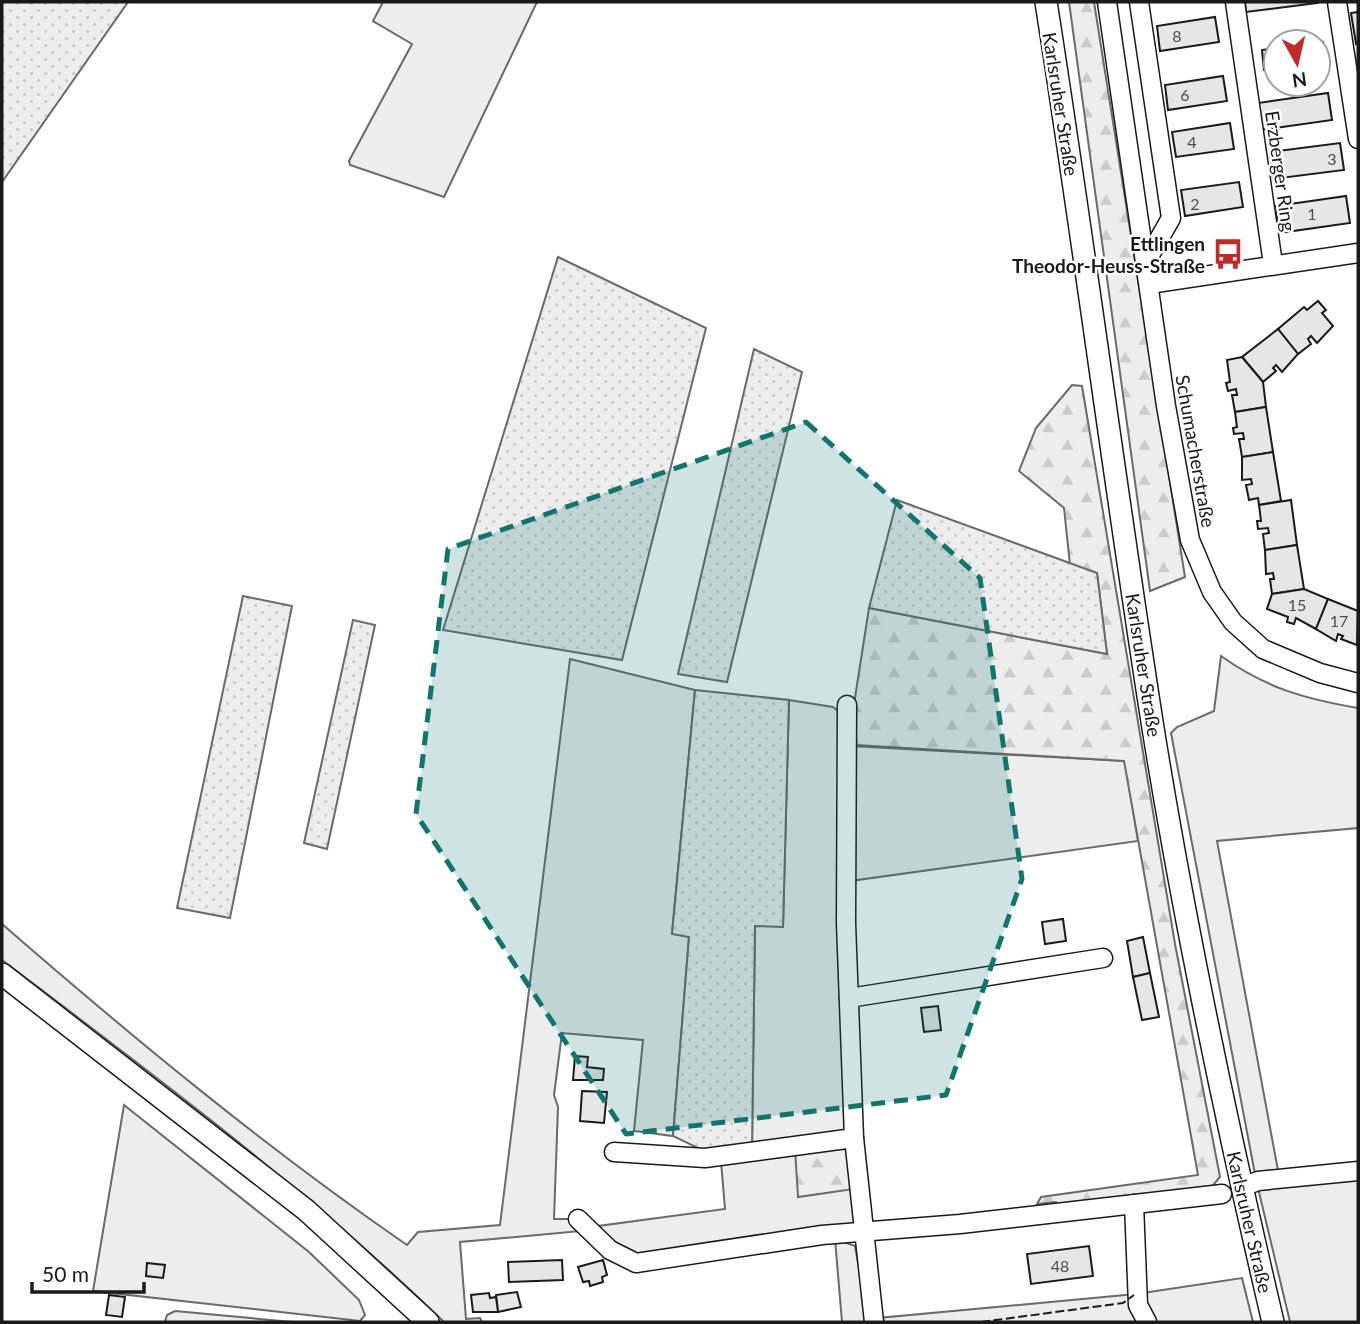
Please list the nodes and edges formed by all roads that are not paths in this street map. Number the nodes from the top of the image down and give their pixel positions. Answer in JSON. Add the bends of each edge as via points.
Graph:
{"nodes":[{"id":1,"x":1045,"y":2,"type":"edge"},
{"id":2,"x":1107,"y":2,"type":"edge"},
{"id":3,"x":1139,"y":2,"type":"edge"},
{"id":4,"x":1235,"y":2,"type":"edge"},
{"id":5,"x":1337,"y":2,"type":"edge"},
{"id":6,"x":1358,"y":139,"type":"edge"},
{"id":7,"x":1358,"y":253,"type":"edge"},
{"id":8,"x":1146,"y":262,"type":"junction"},
{"id":9,"x":1273,"y":264,"type":"junction"},
{"id":10,"x":1149,"y":284,"type":"junction"},
{"id":11,"x":1358,"y":683,"type":"edge"},
{"id":12,"x":847,"y":705,"type":"dead end"},
{"id":13,"x":1103,"y":958,"type":"dead end"},
{"id":14,"x":2,"y":974,"type":"edge"},
{"id":15,"x":849,"y":999,"type":"junction"},
{"id":16,"x":854,"y":1138,"type":"junction"},
{"id":17,"x":614,"y":1153,"type":"dead end"},
{"id":18,"x":1358,"y":1171,"type":"edge"},
{"id":19,"x":1232,"y":1191,"type":"junction"},
{"id":20,"x":1134,"y":1204,"type":"junction"},
{"id":21,"x":578,"y":1219,"type":"dead end"},
{"id":22,"x":863,"y":1233,"type":"junction"},
{"id":23,"x":428,"y":1322,"type":"edge"},
{"id":24,"x":874,"y":1322,"type":"edge"},
{"id":25,"x":1147,"y":1322,"type":"edge"},
{"id":26,"x":1273,"y":1322,"type":"edge"}],
"edges":[{"from":1,"to":19,"type":"main road","name":"Karlsruher Straße","via":[[1154,731]]},
{"from":2,"to":8,"type":"street","name":"Schumacherstraße"},
{"from":3,"to":8,"type":"street","via":[[1171,218]]},
{"from":4,"to":9,"type":"street","name":"Erzberger Ring"},
{"from":5,"to":6,"type":"street"},
{"from":7,"to":9,"type":"street"},
{"from":8,"to":10,"type":"street","name":"Schumacherstraße"},
{"from":9,"to":10,"type":"street"},
{"from":10,"to":11,"type":"street","name":"Schumacherstraße","via":[[1190,540],[1212,592],[1233,622],[1263,649]]},
{"from":12,"to":15,"type":"street"},
{"from":13,"to":15,"type":"street"},
{"from":14,"to":23,"type":"main road","via":[[306,1210]]},
{"from":15,"to":16,"type":"street"},
{"from":16,"to":17,"type":"street","via":[[705,1158]]},
{"from":16,"to":22,"type":"street"},
{"from":18,"to":19,"type":"street","via":[[1258,1181]]},
{"from":19,"to":20,"type":"street"},
{"from":19,"to":26,"type":"main road","name":"Karlsruher Straße"},
{"from":20,"to":22,"type":"street"},
{"from":20,"to":25,"type":"street","via":[[1138,1305]]},
{"from":21,"to":22,"type":"street","via":[[616,1254],[636,1263]]},
{"from":22,"to":24,"type":"street"}]}
